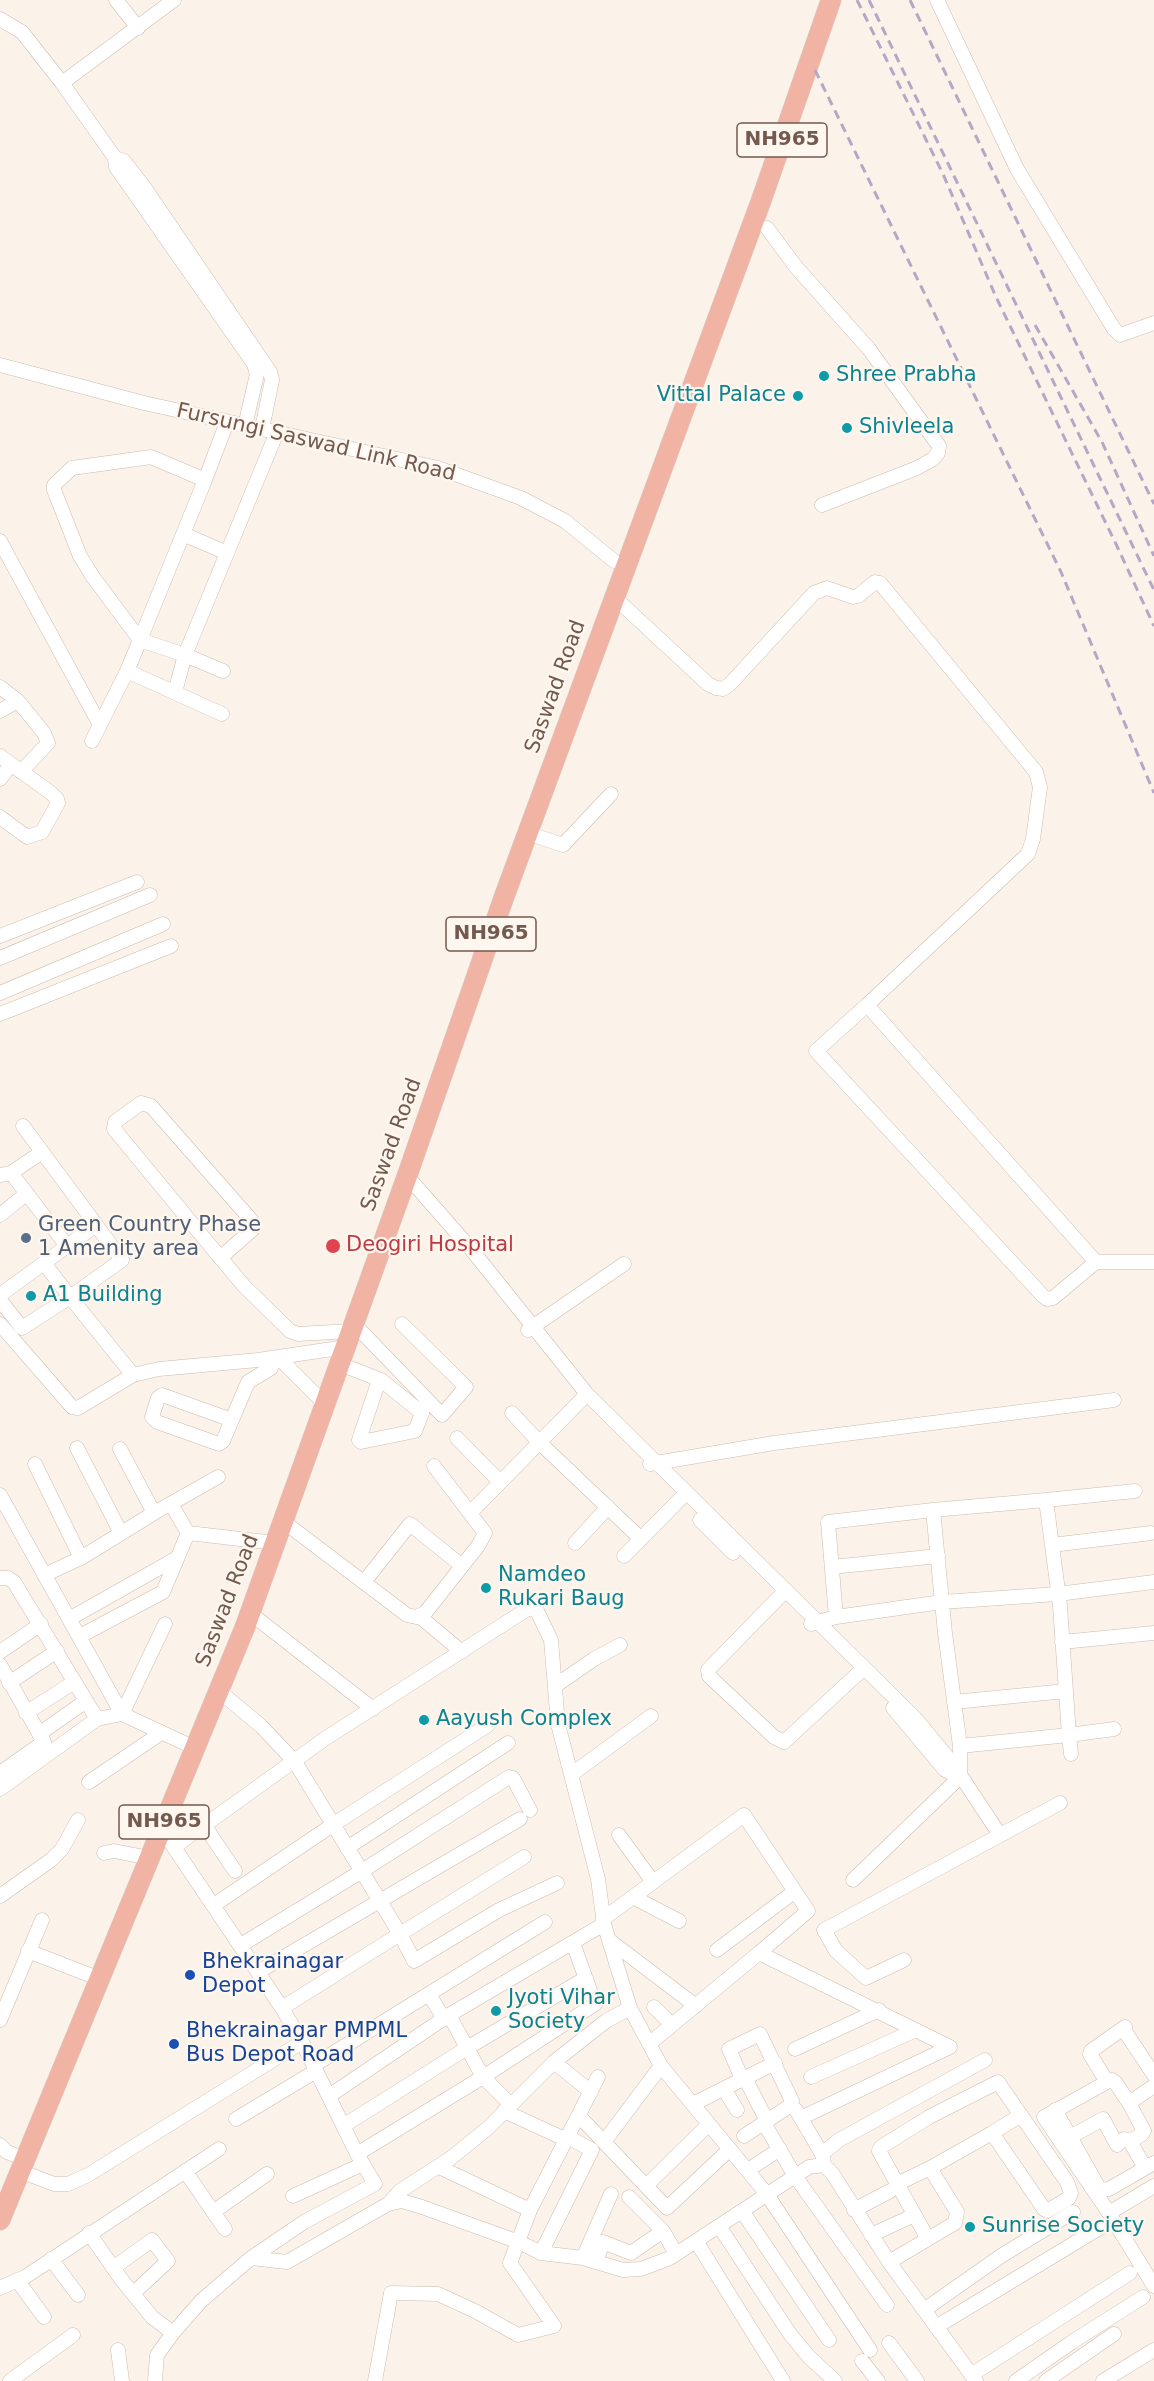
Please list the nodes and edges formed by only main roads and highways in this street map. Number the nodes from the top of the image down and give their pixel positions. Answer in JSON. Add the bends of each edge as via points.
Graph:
{"nodes":[{"id":1,"x":831,"y":0,"type":"edge"},
{"id":2,"x":0,"y":2220,"type":"edge"}],
"edges":[{"from":1,"to":2,"type":"highway","name":"Saswad Road","number":"NH965","via":[[527,833],[250,1613]]}]}
